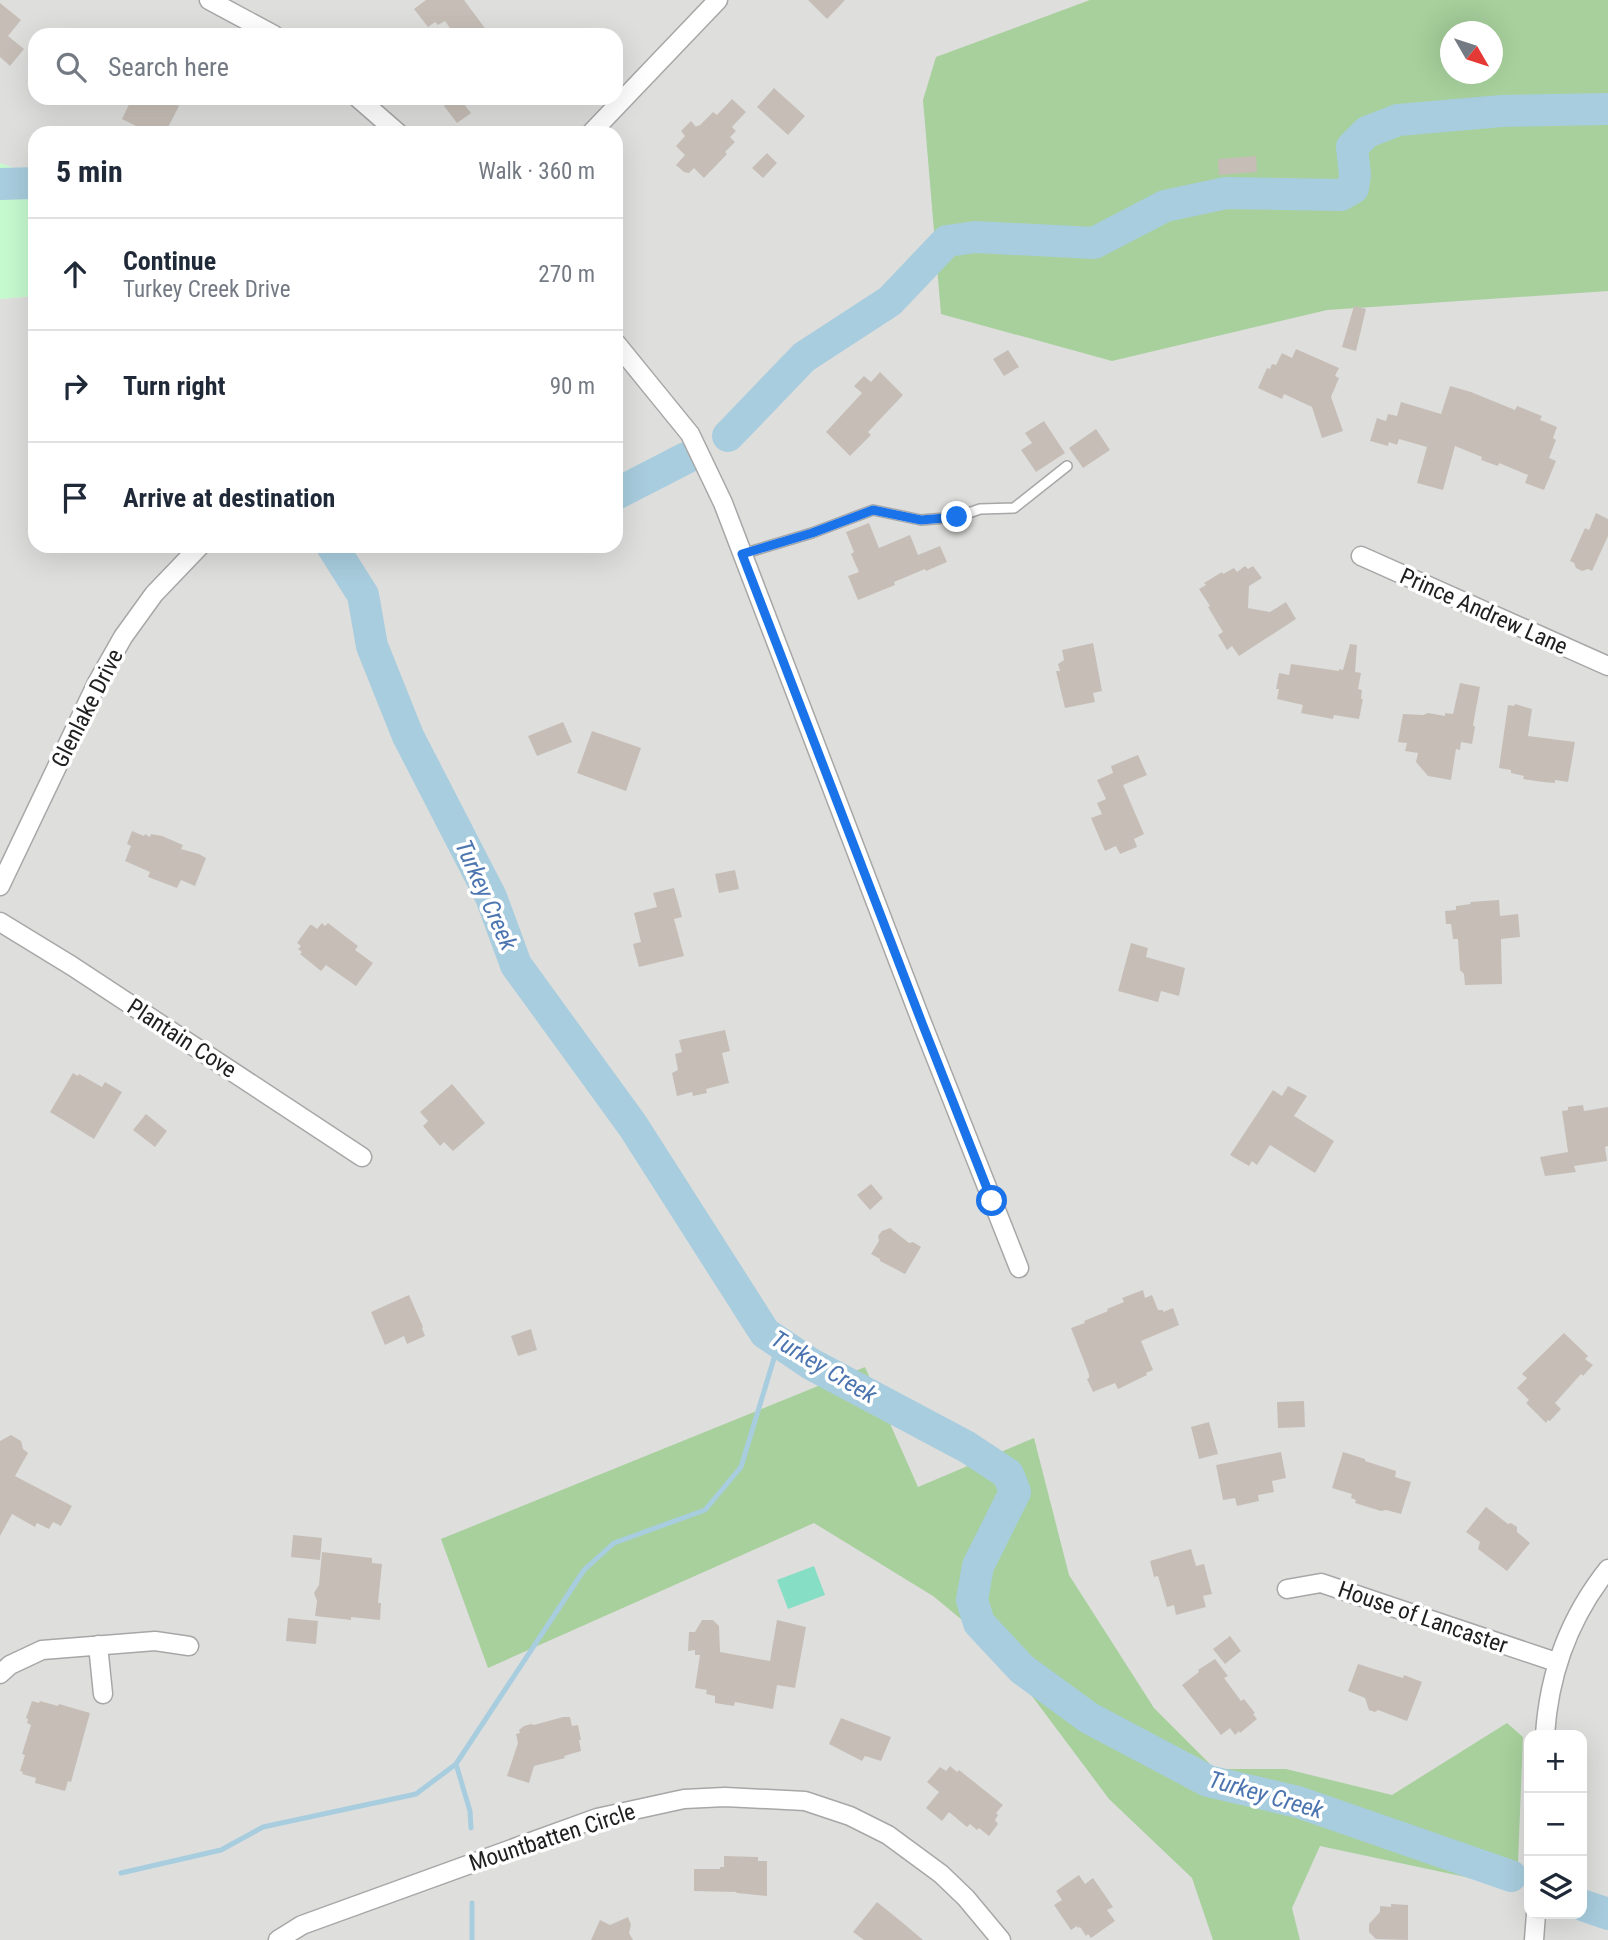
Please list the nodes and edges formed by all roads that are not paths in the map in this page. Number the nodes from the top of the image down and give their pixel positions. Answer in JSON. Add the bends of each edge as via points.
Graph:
{"nodes":[{"id":1,"x":209,"y":0,"type":"edge"},
{"id":2,"x":718,"y":0,"type":"edge"},
{"id":3,"x":261,"y":28,"type":"edge"},
{"id":4,"x":623,"y":100,"type":"edge"},
{"id":5,"x":366,"y":105,"type":"edge"},
{"id":6,"x":619,"y":105,"type":"edge"},
{"id":7,"x":390,"y":126,"type":"edge"},
{"id":8,"x":599,"y":126,"type":"edge"},
{"id":9,"x":623,"y":352,"type":"edge"},
{"id":10,"x":1067,"y":466,"type":"dead end"},
{"id":11,"x":193,"y":553,"type":"edge"},
{"id":12,"x":742,"y":554,"type":"junction"},
{"id":13,"x":1361,"y":556,"type":"dead end"},
{"id":14,"x":1608,"y":666,"type":"edge"},
{"id":15,"x":0,"y":886,"type":"edge"},
{"id":16,"x":0,"y":922,"type":"edge"},
{"id":17,"x":362,"y":1157,"type":"dead end"},
{"id":18,"x":1019,"y":1268,"type":"dead end"},
{"id":19,"x":1608,"y":1569,"type":"edge"},
{"id":20,"x":1287,"y":1589,"type":"dead end"},
{"id":21,"x":98,"y":1645,"type":"junction"},
{"id":22,"x":189,"y":1646,"type":"dead end"},
{"id":23,"x":1556,"y":1662,"type":"junction"},
{"id":24,"x":0,"y":1674,"type":"edge"},
{"id":25,"x":103,"y":1694,"type":"dead end"},
{"id":26,"x":1546,"y":1730,"type":"edge"},
{"id":27,"x":1536,"y":1919,"type":"edge"},
{"id":28,"x":278,"y":1940,"type":"edge"},
{"id":29,"x":1001,"y":1940,"type":"edge"},
{"id":30,"x":1534,"y":1940,"type":"edge"}],
"edges":[{"from":1,"to":3,"type":"street"},
{"from":2,"to":4,"type":"street"},
{"from":5,"to":7,"type":"street"},
{"from":6,"to":8,"type":"street"},
{"from":9,"to":12,"type":"street","via":[[690,434]]},
{"from":10,"to":12,"type":"lane","via":[[1014,508],[921,520],[873,510]]},
{"from":11,"to":15,"type":"street","name":"Glenlake Drive","via":[[123,637]]},
{"from":12,"to":18,"type":"street"},
{"from":13,"to":14,"type":"street","name":"Prince Andrew Lane"},
{"from":16,"to":17,"type":"street","name":"Plantain Cove"},
{"from":19,"to":23,"type":"street","via":[[1575,1619]]},
{"from":20,"to":23,"type":"street","name":"House of Lancaster","via":[[1321,1584]]},
{"from":21,"to":22,"type":"street","via":[[155,1641]]},
{"from":21,"to":24,"type":"street","via":[[42,1650]]},
{"from":21,"to":25,"type":"street"},
{"from":23,"to":26,"type":"street"},
{"from":27,"to":30,"type":"street"},
{"from":28,"to":29,"type":"street","name":"Mountbatten Circle","via":[[302,1925],[597,1818],[684,1798],[725,1797],[805,1801],[888,1835],[941,1874]]}]}
